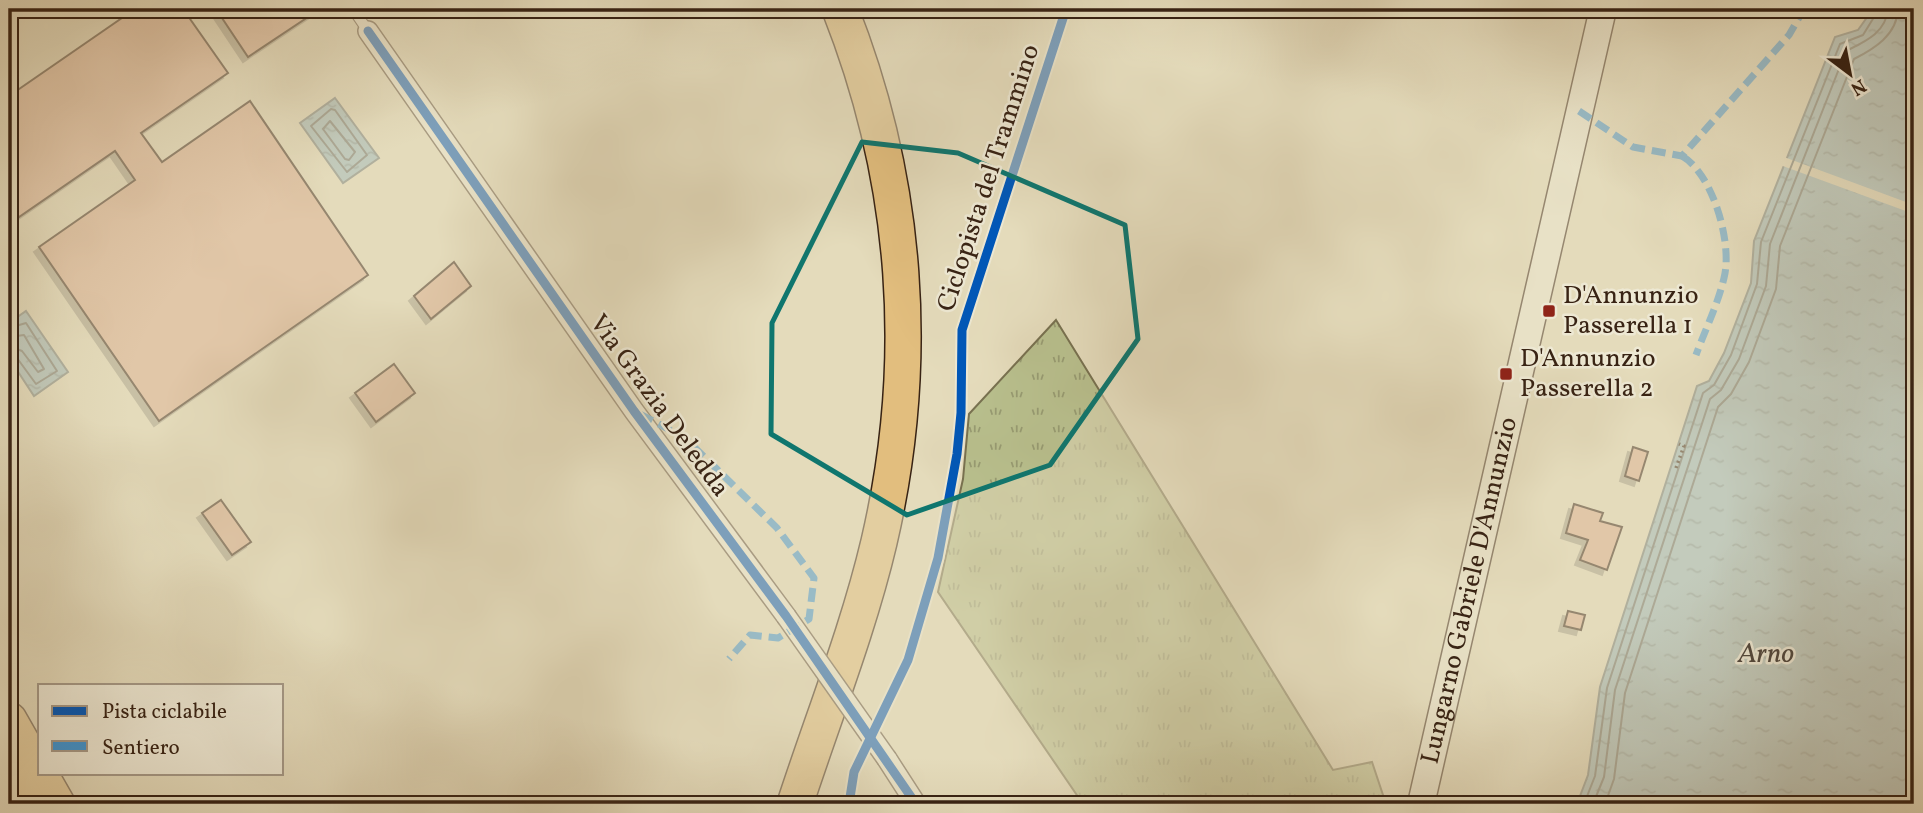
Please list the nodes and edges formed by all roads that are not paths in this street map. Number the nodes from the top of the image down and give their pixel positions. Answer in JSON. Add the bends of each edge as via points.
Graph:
{"nodes":[{"id":1,"x":353,"y":9,"type":"edge"},
{"id":2,"x":840,"y":9,"type":"edge"},
{"id":3,"x":1603,"y":9,"type":"edge"},
{"id":4,"x":368,"y":31,"type":"joint"},
{"id":5,"x":9,"y":720,"type":"edge"},
{"id":6,"x":38,"y":771,"type":"edge"},
{"id":7,"x":9,"y":773,"type":"edge"},
{"id":8,"x":40,"y":774,"type":"edge"},
{"id":9,"x":28,"y":804,"type":"edge"},
{"id":10,"x":57,"y":804,"type":"edge"},
{"id":11,"x":795,"y":804,"type":"edge"},
{"id":12,"x":916,"y":804,"type":"edge"},
{"id":13,"x":1421,"y":804,"type":"edge"}],
"edges":[{"from":1,"to":4,"type":"lane"},
{"from":2,"to":11,"type":"highway","via":[[878,122],[892,190],[903,273],[903,388],[897,454],[878,546]]},
{"from":3,"to":13,"type":"main road","name":"Lungarno Gabriele D'Annunzio"},
{"from":4,"to":12,"type":"street","name":"Via Grazia Deledda","bridge":true},
{"from":5,"to":6,"type":"highway"},
{"from":7,"to":9,"type":"highway"},
{"from":8,"to":10,"type":"highway"}]}
